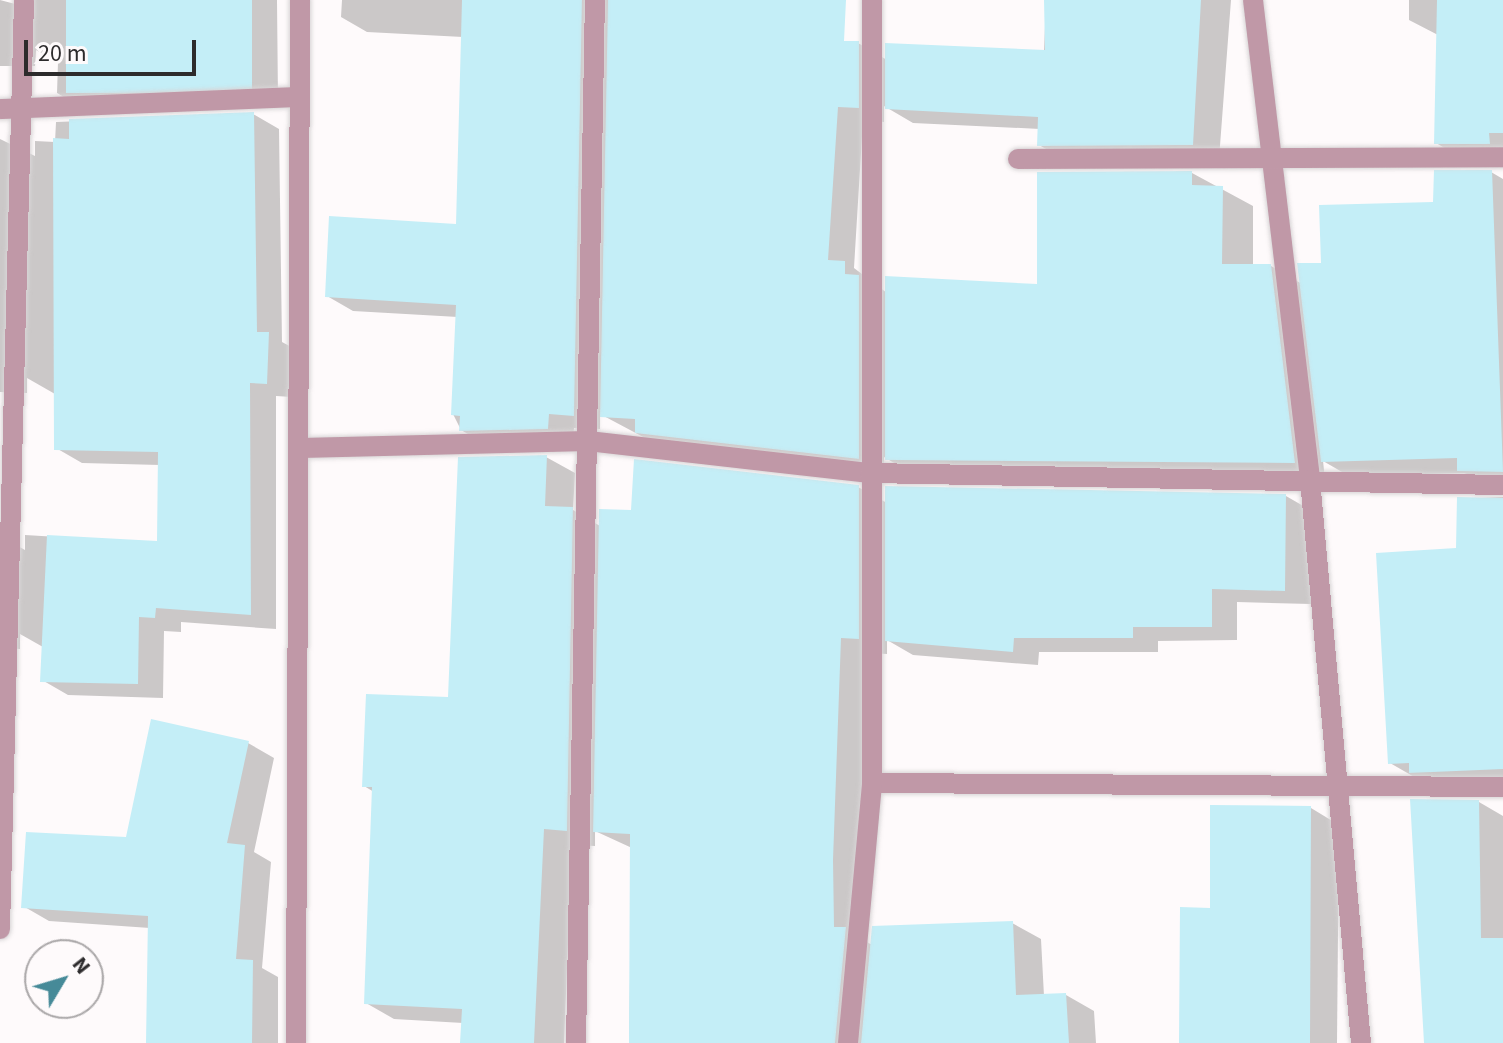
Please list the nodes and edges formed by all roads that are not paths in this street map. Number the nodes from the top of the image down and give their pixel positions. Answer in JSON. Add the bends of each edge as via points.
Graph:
{"nodes":[{"id":1,"x":24,"y":0,"type":"edge"},
{"id":2,"x":300,"y":0,"type":"edge"},
{"id":3,"x":595,"y":0,"type":"edge"},
{"id":4,"x":872,"y":0,"type":"edge"},
{"id":5,"x":1253,"y":0,"type":"edge"},
{"id":6,"x":294,"y":97,"type":"junction"},
{"id":7,"x":0,"y":109,"type":"edge"},
{"id":8,"x":23,"y":110,"type":"junction"},
{"id":9,"x":1271,"y":155,"type":"junction"},
{"id":10,"x":1503,"y":157,"type":"edge"},
{"id":11,"x":1018,"y":159,"type":"dead end"},
{"id":12,"x":588,"y":441,"type":"junction"},
{"id":13,"x":301,"y":448,"type":"junction"},
{"id":14,"x":870,"y":473,"type":"junction"},
{"id":15,"x":1310,"y":480,"type":"junction"},
{"id":16,"x":1503,"y":485,"type":"edge"},
{"id":17,"x":1335,"y":781,"type":"junction"},
{"id":18,"x":872,"y":783,"type":"junction"},
{"id":19,"x":1503,"y":787,"type":"edge"},
{"id":20,"x":0,"y":929,"type":"edge"},
{"id":21,"x":296,"y":1043,"type":"edge"},
{"id":22,"x":576,"y":1043,"type":"edge"},
{"id":23,"x":848,"y":1043,"type":"edge"},
{"id":24,"x":1361,"y":1043,"type":"edge"}],
"edges":[{"from":1,"to":8,"type":"street"},
{"from":2,"to":6,"type":"street"},
{"from":3,"to":12,"type":"street"},
{"from":4,"to":14,"type":"street"},
{"from":5,"to":9,"type":"street"},
{"from":6,"to":8,"type":"street"},
{"from":6,"to":13,"type":"street"},
{"from":7,"to":8,"type":"street"},
{"from":8,"to":20,"type":"street"},
{"from":9,"to":10,"type":"street"},
{"from":9,"to":11,"type":"street"},
{"from":9,"to":15,"type":"street"},
{"from":12,"to":13,"type":"street"},
{"from":12,"to":14,"type":"street"},
{"from":12,"to":22,"type":"street"},
{"from":13,"to":21,"type":"street"},
{"from":14,"to":15,"type":"street"},
{"from":14,"to":18,"type":"street"},
{"from":15,"to":16,"type":"street"},
{"from":15,"to":17,"type":"street"},
{"from":17,"to":18,"type":"street"},
{"from":17,"to":19,"type":"street"},
{"from":17,"to":24,"type":"street"},
{"from":18,"to":23,"type":"street"}]}
